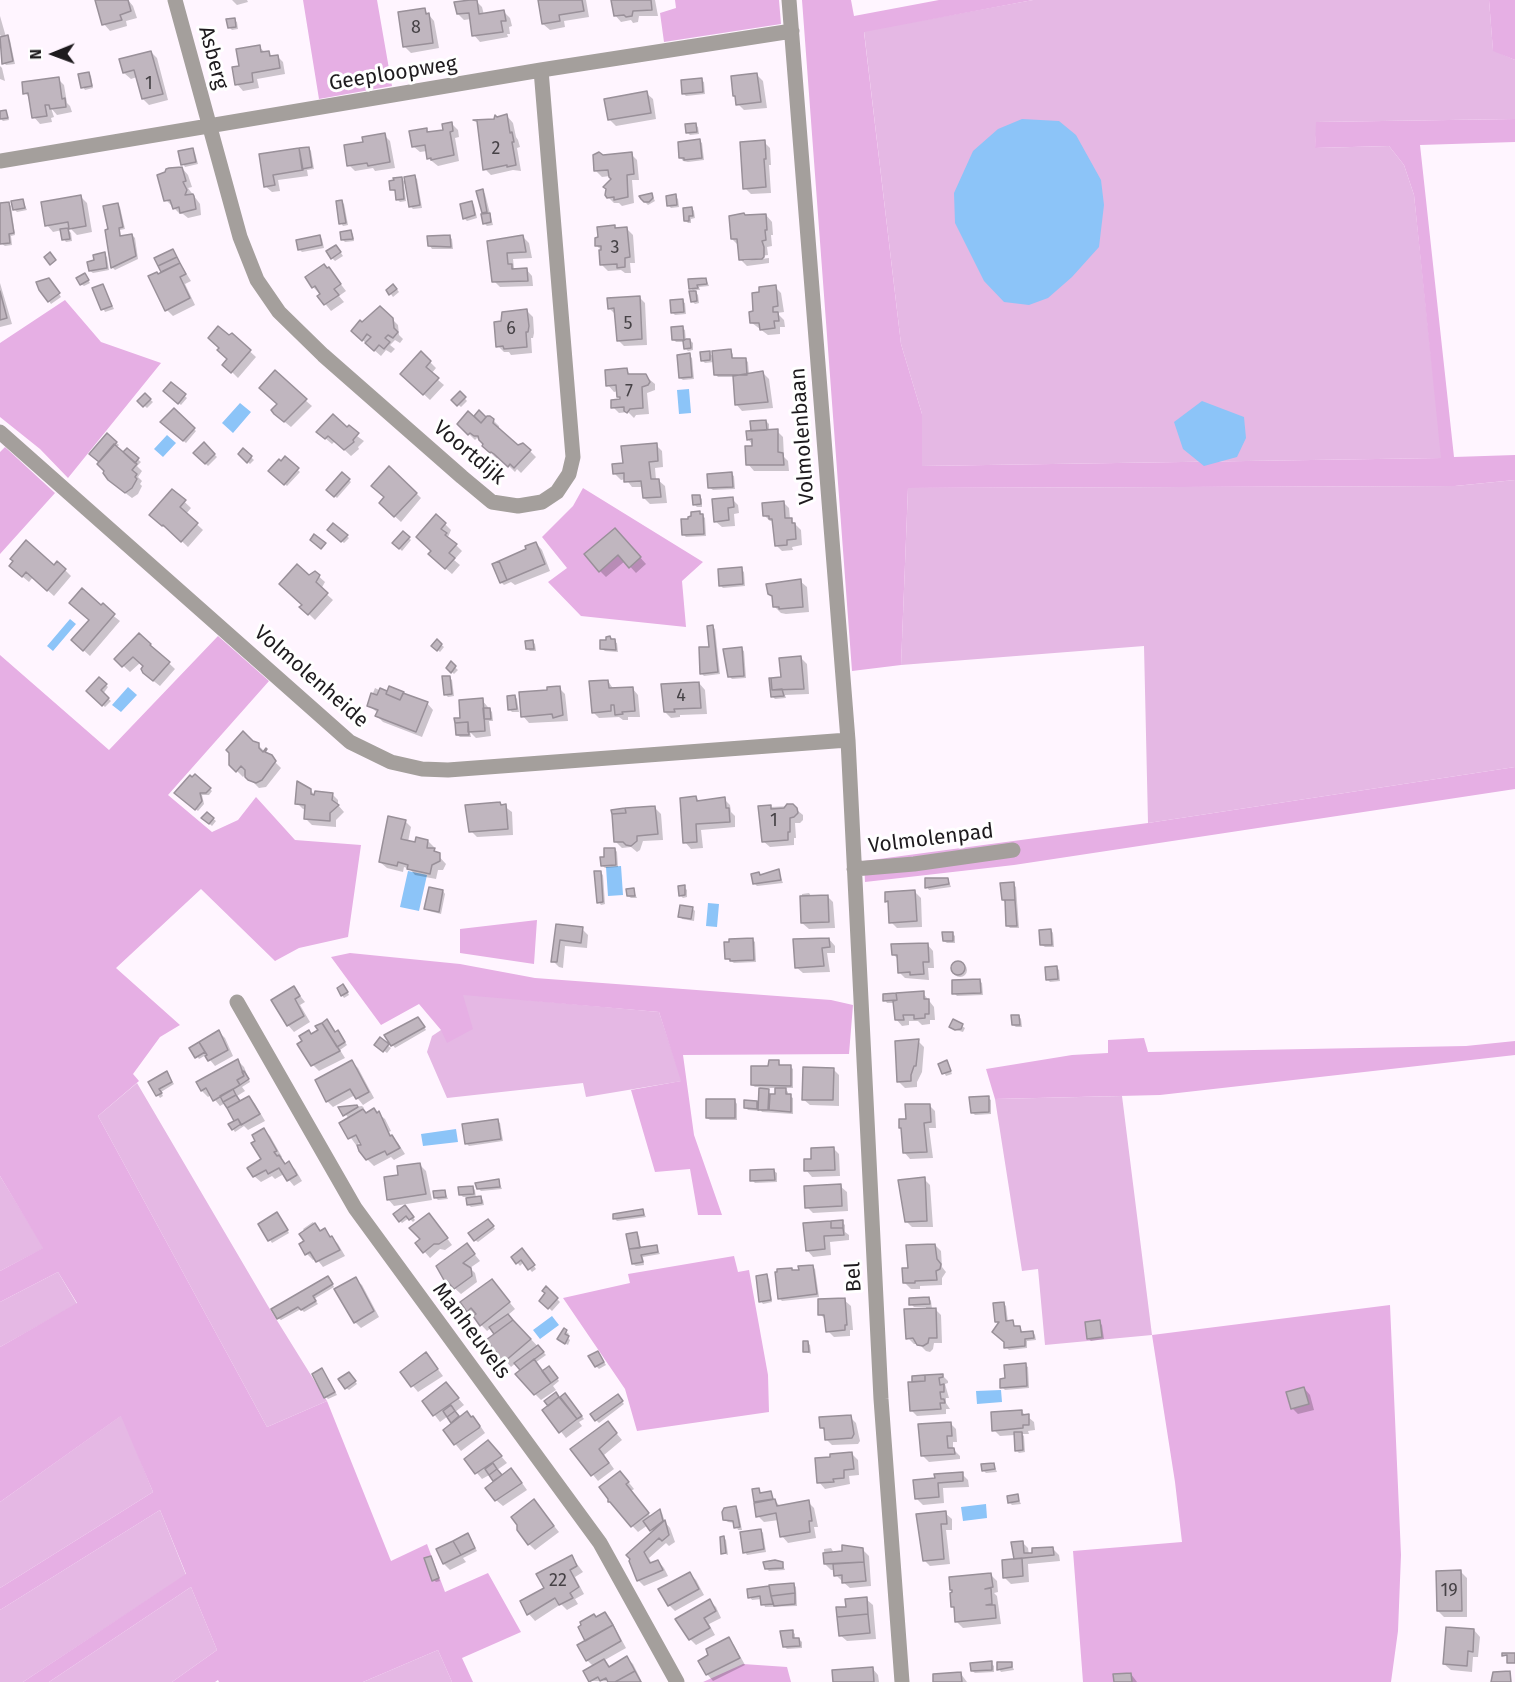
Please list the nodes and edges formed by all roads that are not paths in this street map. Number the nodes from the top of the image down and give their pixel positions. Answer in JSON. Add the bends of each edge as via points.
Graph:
{"nodes":[{"id":1,"x":175,"y":0,"type":"edge"},
{"id":2,"x":789,"y":0,"type":"edge"},
{"id":3,"x":792,"y":32,"type":"junction"},
{"id":4,"x":542,"y":70,"type":"junction"},
{"id":5,"x":210,"y":127,"type":"junction"},
{"id":6,"x":0,"y":161,"type":"edge"},
{"id":7,"x":0,"y":432,"type":"edge"},
{"id":8,"x":848,"y":740,"type":"junction"},
{"id":9,"x":1013,"y":850,"type":"dead end"},
{"id":10,"x":854,"y":869,"type":"junction"},
{"id":11,"x":237,"y":1002,"type":"dead end"},
{"id":12,"x":677,"y":1682,"type":"edge"},
{"id":13,"x":902,"y":1682,"type":"edge"}],
"edges":[{"from":1,"to":5,"type":"street","name":"Asberg"},
{"from":2,"to":3,"type":"street","name":"Volmolenbaan"},
{"from":3,"to":4,"type":"street","name":"Geeploopweg"},
{"from":3,"to":8,"type":"street","name":"Volmolenbaan"},
{"from":4,"to":5,"type":"street","name":"Geeploopweg"},
{"from":4,"to":5,"type":"street","name":"Voortdijk","via":[[573,438],[569,474],[557,492],[542,502],[518,506],[492,502],[279,312],[257,280],[240,237]]},
{"from":5,"to":6,"type":"street","name":"Geeploopweg"},
{"from":7,"to":8,"type":"street","name":"Volmolenheide","via":[[350,742],[391,762],[448,770]]},
{"from":8,"to":10,"type":"street","name":"Volmolenbaan"},
{"from":9,"to":10,"type":"street","name":"Volmolenpad"},
{"from":10,"to":13,"type":"street","name":"Bel","via":[[881,1399]]},
{"from":11,"to":12,"type":"street","name":"Manheuvels","via":[[355,1208],[600,1543]]}]}
